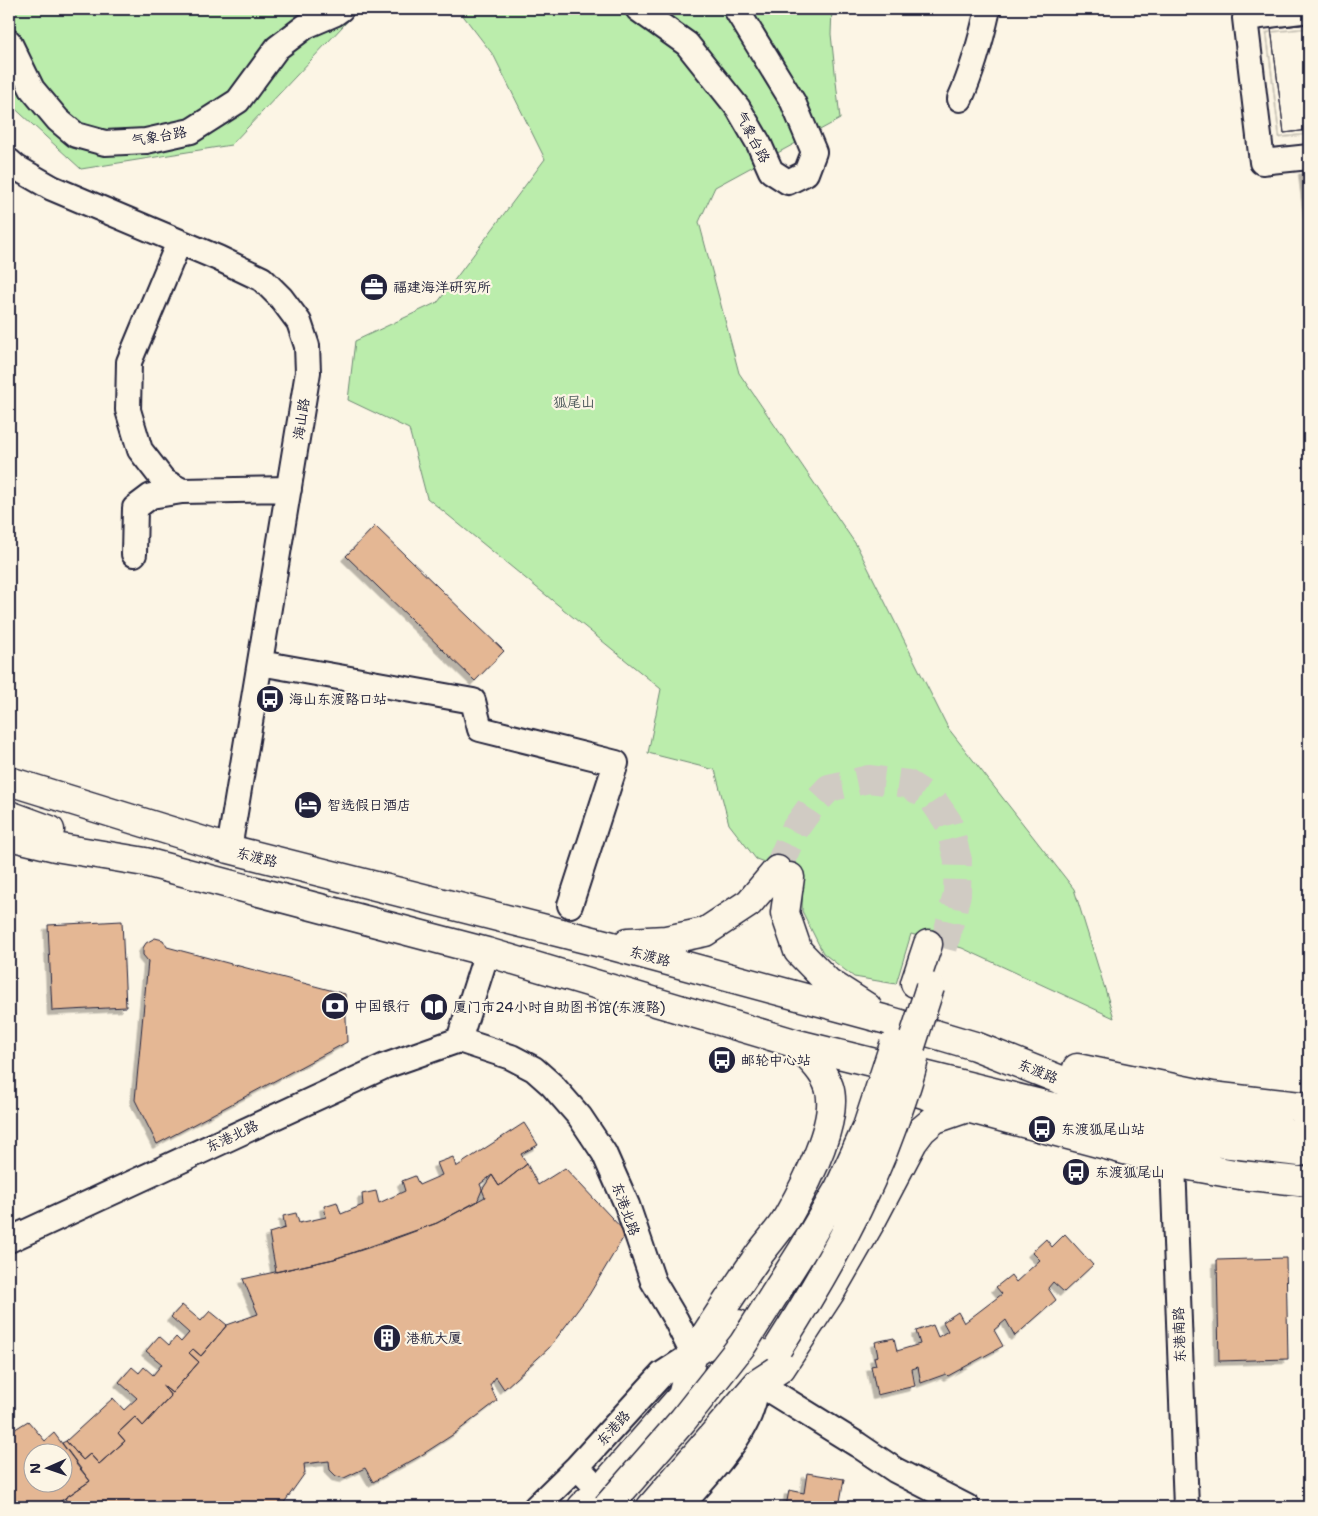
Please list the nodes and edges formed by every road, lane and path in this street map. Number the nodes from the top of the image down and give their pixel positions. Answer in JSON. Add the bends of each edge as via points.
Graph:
{"nodes":[{"id":1,"x":341,"y":9,"type":"edge"},
{"id":2,"x":638,"y":9,"type":"edge"},
{"id":3,"x":736,"y":9,"type":"edge"},
{"id":4,"x":988,"y":9,"type":"edge"},
{"id":5,"x":1309,"y":10,"type":"edge"},
{"id":6,"x":9,"y":42,"type":"edge"},
{"id":7,"x":960,"y":99,"type":"dead end"},
{"id":8,"x":1309,"y":157,"type":"edge"},
{"id":9,"x":9,"y":161,"type":"edge"},
{"id":10,"x":180,"y":242,"type":"junction"},
{"id":11,"x":289,"y":489,"type":"junction"},
{"id":12,"x":182,"y":491,"type":"junction"},
{"id":13,"x":134,"y":554,"type":"dead end"},
{"id":14,"x":260,"y":663,"type":"junction"},
{"id":15,"x":9,"y":781,"type":"edge"},
{"id":16,"x":9,"y":816,"type":"edge"},
{"id":17,"x":9,"y":836,"type":"edge"},
{"id":18,"x":229,"y":849,"type":"junction"},
{"id":19,"x":145,"y":862,"type":"junction"},
{"id":20,"x":570,"y":905,"type":"dead end"},
{"id":21,"x":605,"y":944,"type":"junction"},
{"id":22,"x":936,"y":947,"type":"tunnel mouth"},
{"id":23,"x":487,"y":952,"type":"junction"},
{"id":24,"x":922,"y":985,"type":"junction"},
{"id":25,"x":890,"y":1032,"type":"junction"},
{"id":26,"x":459,"y":1040,"type":"junction"},
{"id":27,"x":794,"y":1043,"type":"junction"},
{"id":28,"x":975,"y":1046,"type":"junction"},
{"id":29,"x":867,"y":1076,"type":"junction"},
{"id":30,"x":1309,"y":1107,"type":"edge"},
{"id":31,"x":967,"y":1108,"type":"junction"},
{"id":32,"x":1118,"y":1122,"type":"junction"},
{"id":33,"x":922,"y":1130,"type":"junction"},
{"id":34,"x":1301,"y":1144,"type":"edge"},
{"id":35,"x":818,"y":1155,"type":"junction"},
{"id":36,"x":1173,"y":1163,"type":"junction"},
{"id":37,"x":870,"y":1165,"type":"junction"},
{"id":38,"x":1309,"y":1182,"type":"edge"},
{"id":39,"x":9,"y":1240,"type":"edge"},
{"id":40,"x":693,"y":1354,"type":"junction"},
{"id":41,"x":758,"y":1383,"type":"junction"},
{"id":42,"x":578,"y":1468,"type":"junction"},
{"id":43,"x":592,"y":1505,"type":"edge"},
{"id":44,"x":536,"y":1507,"type":"edge"},
{"id":45,"x":616,"y":1507,"type":"edge"},
{"id":46,"x":620,"y":1507,"type":"edge"},
{"id":47,"x":651,"y":1507,"type":"edge"},
{"id":48,"x":680,"y":1507,"type":"edge"},
{"id":49,"x":967,"y":1507,"type":"edge"},
{"id":50,"x":1186,"y":1507,"type":"edge"}],
"edges":[{"from":1,"to":6,"type":"street","name":"气象台路","via":[[306,26],[277,48],[238,101],[191,131],[146,141],[105,143],[76,135],[58,120],[32,89]]},
{"from":2,"to":3,"type":"street","name":"气象台路","via":[[687,44],[738,108],[771,171],[788,182],[806,172],[814,152],[793,102]]},
{"from":4,"to":7,"type":"street","via":[[979,48]]},
{"from":5,"to":8,"type":"street","via":[[1245,18],[1262,162]]},
{"from":9,"to":10,"type":"street","name":"海山路","via":[[52,188]]},
{"from":10,"to":11,"type":"street","name":"海山路","via":[[262,279],[298,322],[308,346],[308,372]]},
{"from":10,"to":12,"type":"street","via":[[130,362],[128,410],[140,450],[164,481]]},
{"from":11,"to":12,"type":"street"},
{"from":11,"to":14,"type":"street","name":"海山路"},
{"from":12,"to":13,"type":"street","via":[[151,496],[135,508]]},
{"from":14,"to":18,"type":"street","name":"海山路"},
{"from":14,"to":20,"type":"street","via":[[472,701],[480,729],[616,763]]},
{"from":15,"to":18,"type":"main road","name":"东渡路"},
{"from":16,"to":19,"type":"main road"},
{"from":17,"to":19,"type":"main road","name":"东渡路"},
{"from":18,"to":21,"type":"main road","name":"东渡路"},
{"from":19,"to":23,"type":"main road","name":"东渡路"},
{"from":21,"to":25,"type":"main road","name":"东渡路"},
{"from":21,"to":25,"type":"main road","via":[[666,940],[705,932],[783,874],[785,913],[798,951],[828,982]]},
{"from":22,"to":24,"type":"main road"},
{"from":23,"to":26,"type":"street"},
{"from":23,"to":27,"type":"main road","name":"东渡路"},
{"from":24,"to":25,"type":"main road"},
{"from":24,"to":41,"type":"main road","bridge":true,"via":[[911,1076],[882,1158],[815,1290]]},
{"from":24,"to":46,"type":"main road","bridge":true,"via":[[896,1094],[830,1225],[794,1286],[727,1383]]},
{"from":25,"to":28,"type":"main road","name":"东渡路"},
{"from":25,"to":40,"type":"main road","bridge":true,"via":[[812,1210],[777,1268],[738,1324]]},
{"from":25,"to":43,"type":"main road","bridge":true,"via":[[866,1127],[843,1179],[788,1274],[742,1344],[683,1420]]},
{"from":26,"to":39,"type":"street","name":"东港北路","via":[[385,1066]]},
{"from":26,"to":40,"type":"street","name":"东港北路","via":[[511,1057],[534,1069],[552,1084],[580,1117],[604,1153],[627,1205],[653,1281]]},
{"from":27,"to":29,"type":"main road"},
{"from":27,"to":32,"type":"main road","name":"东渡路"},
{"from":27,"to":35,"type":"main road","via":[[817,1067],[830,1088],[831,1116]]},
{"from":28,"to":30,"type":"main road","via":[[1212,1096]]},
{"from":28,"to":34,"type":"main road","name":"东渡路","via":[[1066,1082],[1175,1114]]},
{"from":29,"to":31,"type":"main road"},
{"from":29,"to":32,"type":"main road"},
{"from":31,"to":33,"type":"main road","via":[[935,1119]]},
{"from":31,"to":36,"type":"main road"},
{"from":32,"to":34,"type":"main road","name":"东渡路","via":[[1204,1141]]},
{"from":33,"to":37,"type":"main road","via":[[893,1142],[879,1152]]},
{"from":33,"to":41,"type":"main road","via":[[800,1342],[782,1368]]},
{"from":35,"to":37,"type":"main road","via":[[826,1145],[847,1141],[868,1148],[872,1156]]},
{"from":35,"to":40,"type":"main road","via":[[788,1217]]},
{"from":36,"to":38,"type":"main road"},
{"from":36,"to":50,"type":"street","name":"东港南路"},
{"from":37,"to":41,"type":"main road","via":[[818,1263],[768,1346]]},
{"from":40,"to":42,"type":"street","name":"东港路","via":[[662,1374]]},
{"from":40,"to":43,"type":"main road","via":[[682,1396],[609,1480]]},
{"from":41,"to":47,"type":"main road"},
{"from":41,"to":48,"type":"street","via":[[745,1424]]},
{"from":41,"to":49,"type":"street","via":[[895,1470]]},
{"from":42,"to":44,"type":"street","name":"东港路"},
{"from":42,"to":45,"type":"street"}]}
